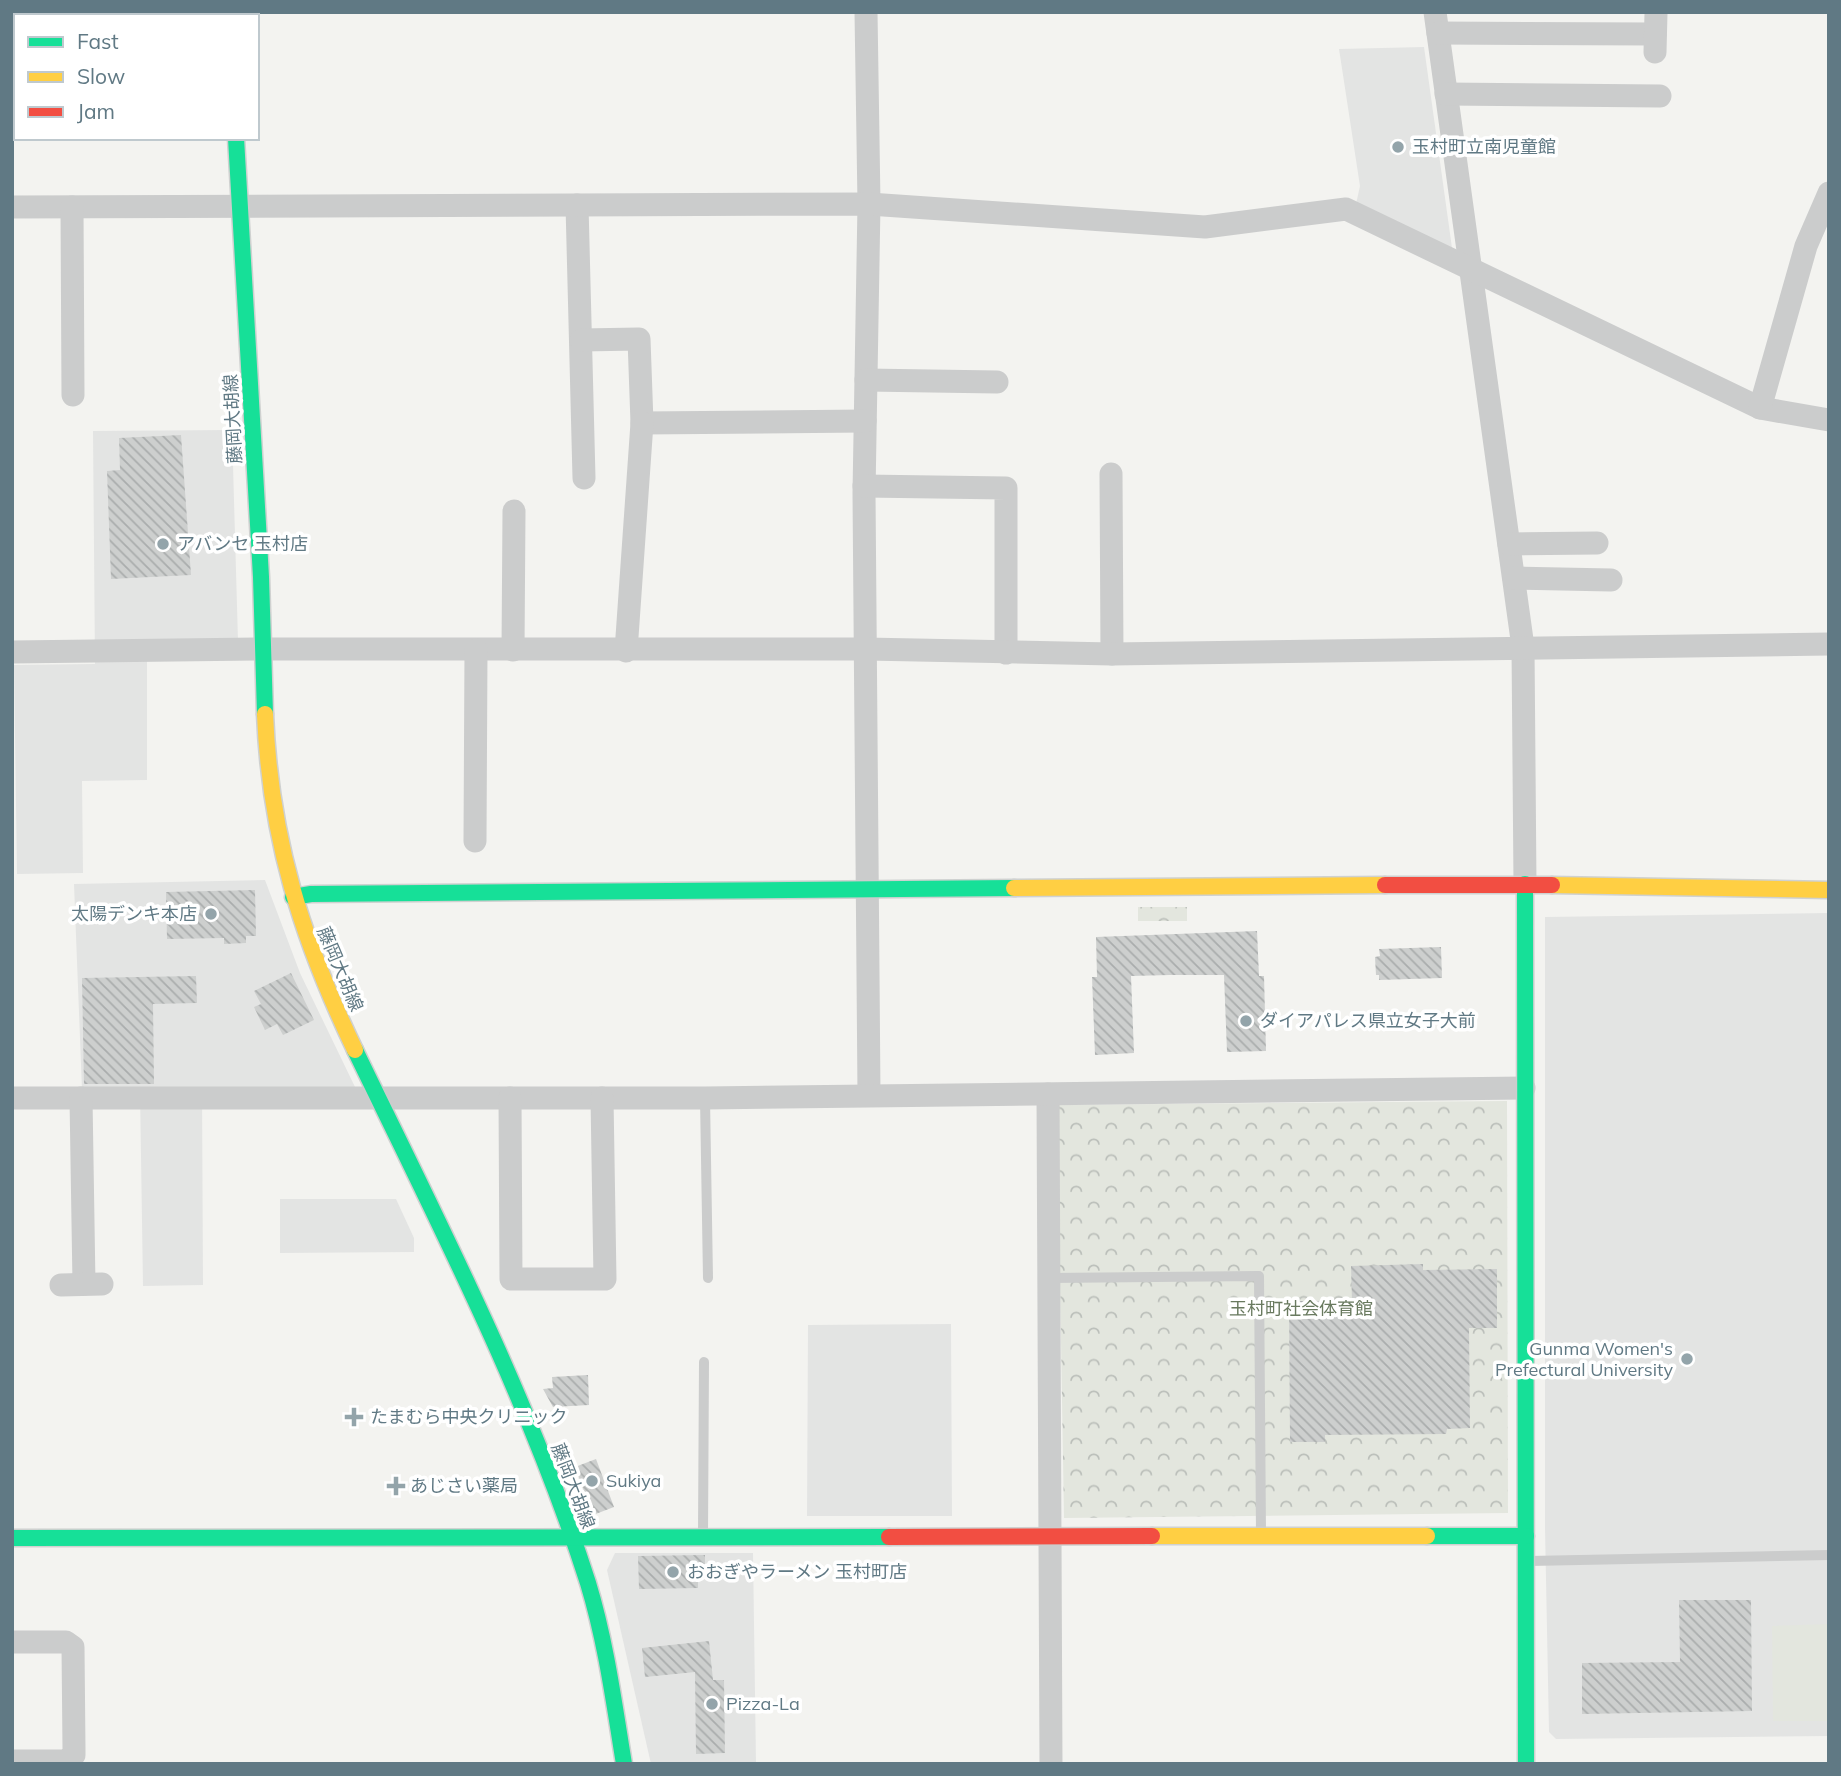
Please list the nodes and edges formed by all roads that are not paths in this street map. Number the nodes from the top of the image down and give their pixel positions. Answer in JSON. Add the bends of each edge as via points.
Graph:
{"nodes":[{"id":1,"x":866,"y":12,"type":"edge"},
{"id":2,"x":1437,"y":23,"type":"edge"},
{"id":3,"x":1655,"y":33,"type":"edge"},
{"id":4,"x":1446,"y":94,"type":"junction"},
{"id":5,"x":1660,"y":96,"type":"dead end"},
{"id":6,"x":236,"y":140,"type":"edge"},
{"id":7,"x":1829,"y":193,"type":"edge"},
{"id":8,"x":869,"y":204,"type":"junction"},
{"id":9,"x":577,"y":205,"type":"junction"},
{"id":10,"x":12,"y":207,"type":"edge"},
{"id":11,"x":72,"y":207,"type":"junction"},
{"id":12,"x":239,"y":207,"type":"junction"},
{"id":13,"x":1469,"y":268,"type":"junction"},
{"id":14,"x":581,"y":340,"type":"junction"},
{"id":15,"x":866,"y":380,"type":"junction"},
{"id":16,"x":996,"y":382,"type":"dead end"},
{"id":17,"x":73,"y":395,"type":"dead end"},
{"id":18,"x":1760,"y":408,"type":"junction"},
{"id":19,"x":1829,"y":420,"type":"edge"},
{"id":20,"x":865,"y":421,"type":"junction"},
{"id":21,"x":642,"y":423,"type":"junction"},
{"id":22,"x":1111,"y":474,"type":"dead end"},
{"id":23,"x":584,"y":478,"type":"dead end"},
{"id":24,"x":864,"y":486,"type":"junction"},
{"id":25,"x":514,"y":511,"type":"dead end"},
{"id":26,"x":1597,"y":543,"type":"dead end"},
{"id":27,"x":1509,"y":544,"type":"junction"},
{"id":28,"x":1514,"y":578,"type":"junction"},
{"id":29,"x":1611,"y":580,"type":"dead end"},
{"id":30,"x":1829,"y":644,"type":"edge"},
{"id":31,"x":1523,"y":647,"type":"junction"},
{"id":32,"x":265,"y":649,"type":"junction"},
{"id":33,"x":866,"y":649,"type":"junction"},
{"id":34,"x":476,"y":650,"type":"junction"},
{"id":35,"x":513,"y":650,"type":"junction"},
{"id":36,"x":626,"y":651,"type":"junction"},
{"id":37,"x":12,"y":652,"type":"edge"},
{"id":38,"x":1006,"y":653,"type":"junction"},
{"id":39,"x":1112,"y":654,"type":"junction"},
{"id":40,"x":475,"y":841,"type":"dead end"},
{"id":41,"x":1525,"y":884,"type":"junction"},
{"id":42,"x":867,"y":888,"type":"junction"},
{"id":43,"x":1829,"y":890,"type":"edge"},
{"id":44,"x":293,"y":897,"type":"junction"},
{"id":45,"x":1524,"y":1088,"type":"junction"},
{"id":46,"x":1048,"y":1094,"type":"junction"},
{"id":47,"x":869,"y":1095,"type":"junction"},
{"id":48,"x":375,"y":1096,"type":"junction"},
{"id":49,"x":12,"y":1098,"type":"edge"},
{"id":50,"x":81,"y":1098,"type":"junction"},
{"id":51,"x":510,"y":1098,"type":"junction"},
{"id":52,"x":603,"y":1098,"type":"junction"},
{"id":53,"x":705,"y":1098,"type":"junction"},
{"id":54,"x":708,"y":1278,"type":"dead end"},
{"id":55,"x":1049,"y":1278,"type":"junction"},
{"id":56,"x":61,"y":1285,"type":"dead end"},
{"id":57,"x":704,"y":1362,"type":"dead end"},
{"id":58,"x":1050,"y":1536,"type":"junction"},
{"id":59,"x":1526,"y":1536,"type":"junction"},
{"id":60,"x":703,"y":1537,"type":"junction"},
{"id":61,"x":1261,"y":1537,"type":"junction"},
{"id":62,"x":12,"y":1538,"type":"edge"},
{"id":63,"x":573,"y":1538,"type":"junction"},
{"id":64,"x":1829,"y":1555,"type":"edge"},
{"id":65,"x":1526,"y":1561,"type":"junction"},
{"id":66,"x":12,"y":1642,"type":"edge"},
{"id":67,"x":12,"y":1761,"type":"edge"},
{"id":68,"x":624,"y":1764,"type":"edge"},
{"id":69,"x":1051,"y":1764,"type":"edge"},
{"id":70,"x":1526,"y":1764,"type":"edge"}],
"edges":[{"from":1,"to":8,"type":"street"},
{"from":2,"to":3,"type":"street"},
{"from":2,"to":4,"type":"street"},
{"from":4,"to":5,"type":"street"},
{"from":4,"to":13,"type":"street"},
{"from":6,"to":12,"type":"street","name":"藤岡大胡線"},
{"from":7,"to":18,"type":"street","via":[[1806,246]]},
{"from":8,"to":9,"type":"street"},
{"from":8,"to":13,"type":"street","via":[[1205,227],[1346,209]]},
{"from":8,"to":15,"type":"street"},
{"from":9,"to":12,"type":"street"},
{"from":9,"to":14,"type":"street"},
{"from":10,"to":11,"type":"street"},
{"from":11,"to":12,"type":"street"},
{"from":11,"to":17,"type":"street"},
{"from":12,"to":32,"type":"street","name":"藤岡大胡線"},
{"from":13,"to":18,"type":"street"},
{"from":13,"to":27,"type":"street"},
{"from":14,"to":21,"type":"street","via":[[639,338]]},
{"from":14,"to":23,"type":"street"},
{"from":15,"to":16,"type":"street"},
{"from":15,"to":20,"type":"street"},
{"from":18,"to":19,"type":"street"},
{"from":20,"to":21,"type":"street"},
{"from":20,"to":24,"type":"street"},
{"from":21,"to":36,"type":"street"},
{"from":22,"to":39,"type":"street"},
{"from":24,"to":33,"type":"street"},
{"from":24,"to":38,"type":"street","via":[[1006,488]]},
{"from":25,"to":35,"type":"street"},
{"from":26,"to":27,"type":"street"},
{"from":27,"to":28,"type":"street"},
{"from":28,"to":29,"type":"street"},
{"from":28,"to":31,"type":"street"},
{"from":30,"to":31,"type":"street"},
{"from":31,"to":39,"type":"street"},
{"from":31,"to":41,"type":"street"},
{"from":32,"to":34,"type":"street"},
{"from":32,"to":37,"type":"street"},
{"from":32,"to":44,"type":"street","name":"藤岡大胡線","via":[[272,795]]},
{"from":33,"to":36,"type":"street"},
{"from":33,"to":38,"type":"street"},
{"from":33,"to":42,"type":"street"},
{"from":34,"to":35,"type":"street"},
{"from":34,"to":40,"type":"street"},
{"from":35,"to":36,"type":"street"},
{"from":38,"to":39,"type":"street"},
{"from":41,"to":42,"type":"street"},
{"from":41,"to":43,"type":"street"},
{"from":41,"to":45,"type":"street"},
{"from":42,"to":44,"type":"street"},
{"from":42,"to":47,"type":"street"},
{"from":44,"to":48,"type":"street","name":"藤岡大胡線","via":[[318,971]]},
{"from":45,"to":46,"type":"street"},
{"from":45,"to":59,"type":"street"},
{"from":46,"to":47,"type":"street"},
{"from":46,"to":55,"type":"street"},
{"from":47,"to":53,"type":"street"},
{"from":48,"to":50,"type":"street"},
{"from":48,"to":51,"type":"street"},
{"from":48,"to":63,"type":"street","name":"藤岡大胡線","via":[[490,1332]]},
{"from":49,"to":50,"type":"street"},
{"from":50,"to":56,"type":"street","via":[[93,1284]]},
{"from":51,"to":52,"type":"street"},
{"from":51,"to":52,"type":"street","via":[[511,1279],[605,1279]]},
{"from":52,"to":53,"type":"street"},
{"from":53,"to":54,"type":"lane"},
{"from":55,"to":58,"type":"street"},
{"from":55,"to":61,"type":"lane","via":[[1259,1276]]},
{"from":57,"to":60,"type":"lane"},
{"from":58,"to":60,"type":"street"},
{"from":58,"to":61,"type":"street"},
{"from":58,"to":69,"type":"street"},
{"from":59,"to":61,"type":"street"},
{"from":59,"to":65,"type":"street"},
{"from":60,"to":63,"type":"street"},
{"from":62,"to":63,"type":"street"},
{"from":63,"to":68,"type":"street","name":"藤岡大胡線","via":[[603,1640]]},
{"from":64,"to":65,"type":"lane"},
{"from":65,"to":70,"type":"street"},
{"from":66,"to":67,"type":"street","via":[[66,1642],[73,1647],[74,1755],[65,1761]]}]}
